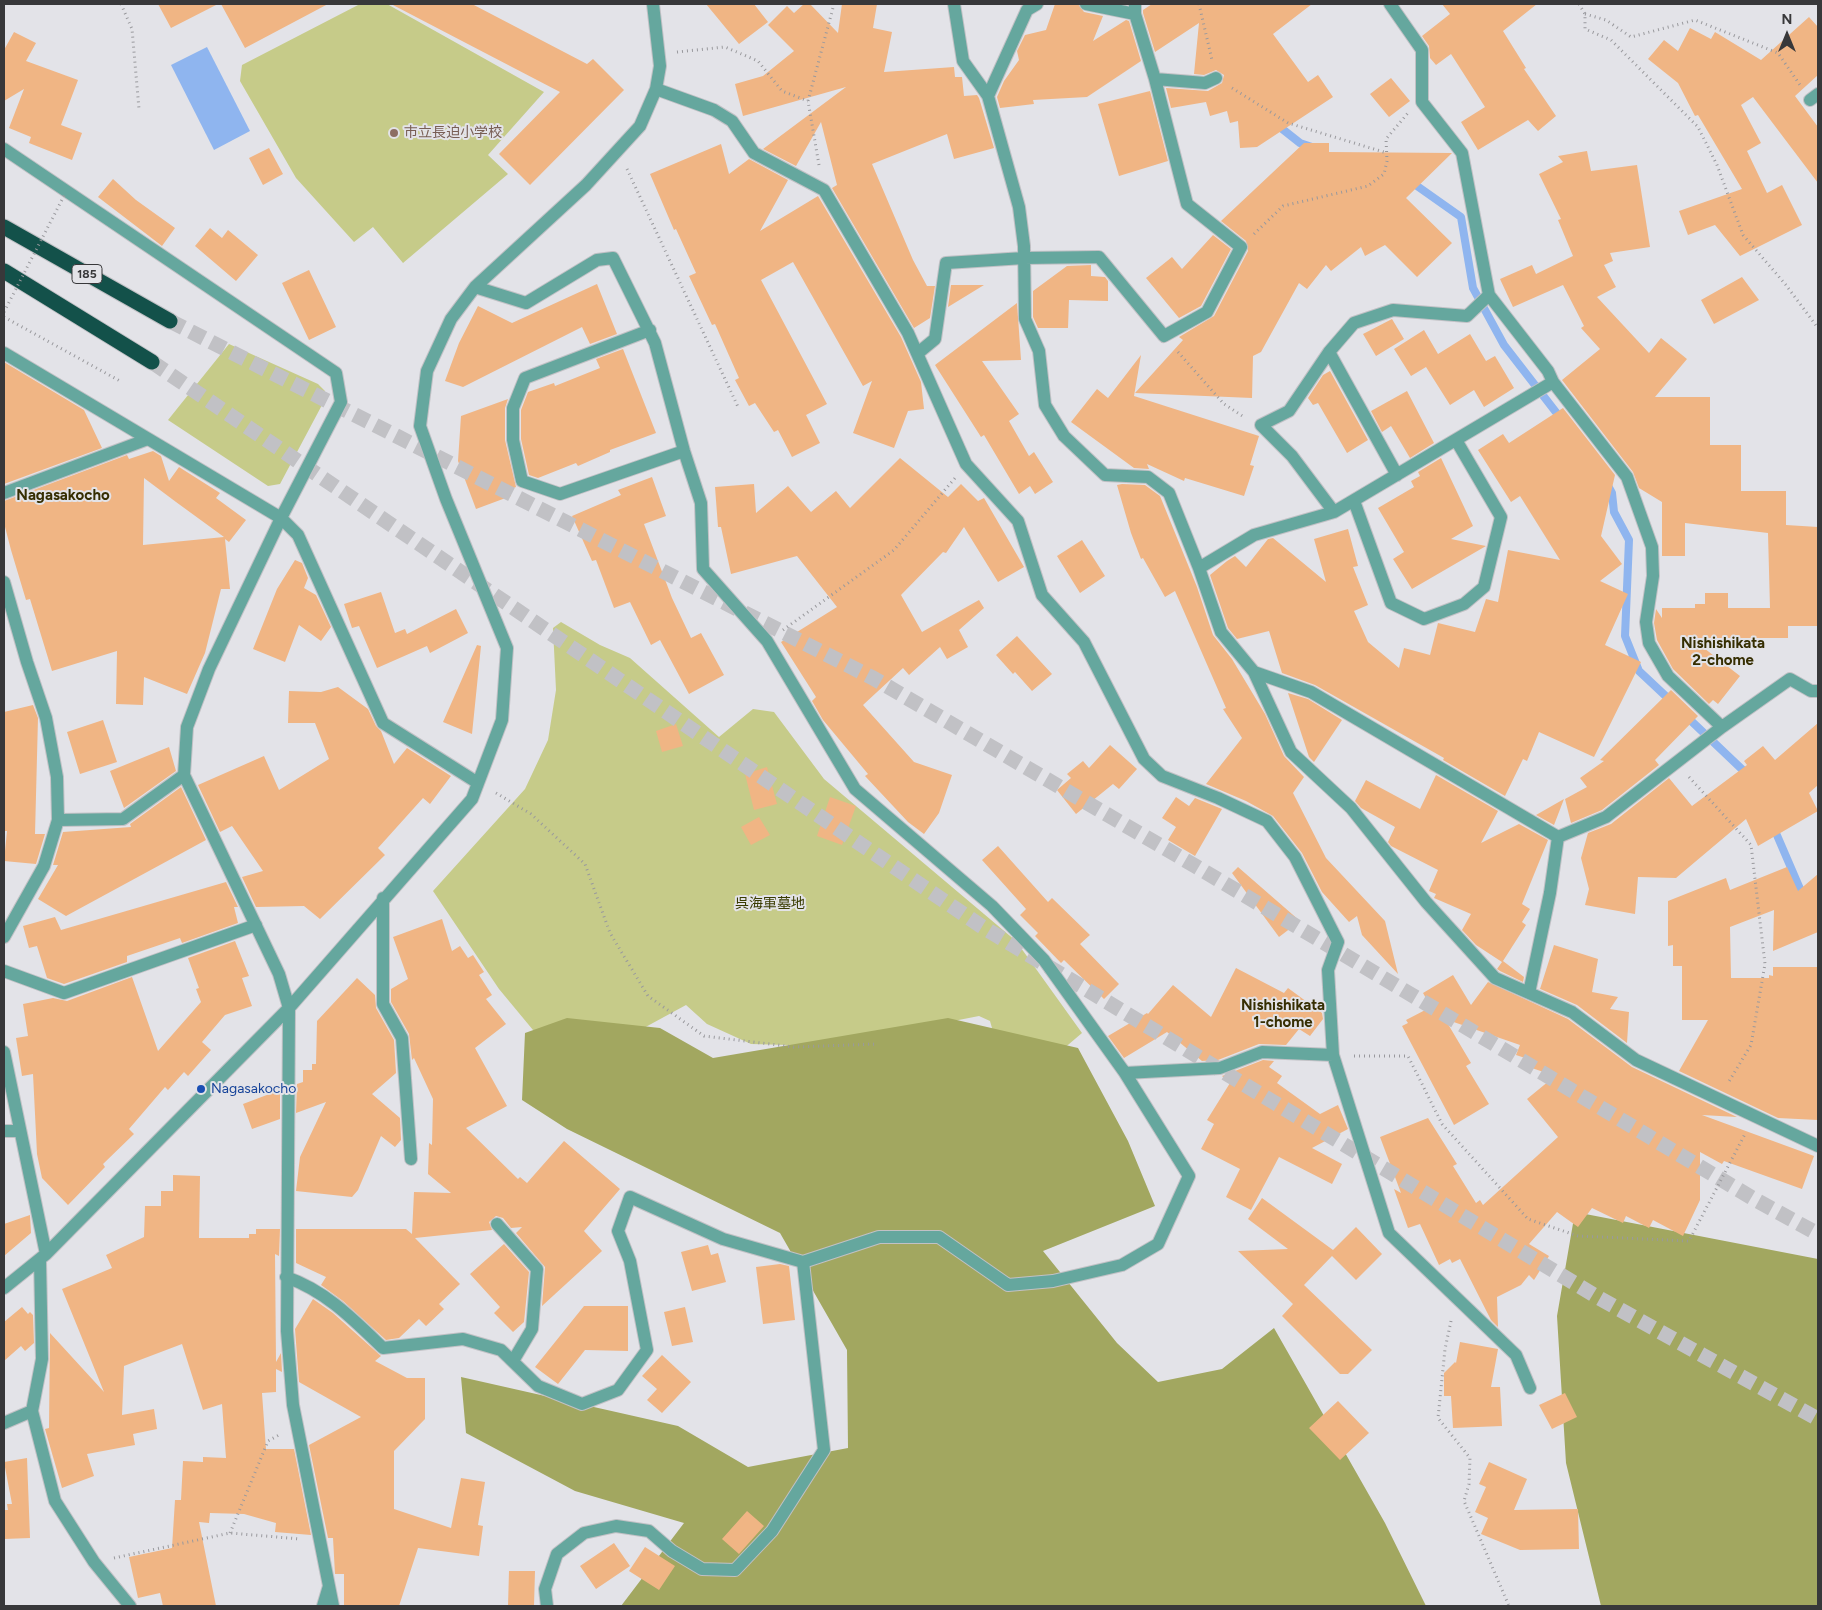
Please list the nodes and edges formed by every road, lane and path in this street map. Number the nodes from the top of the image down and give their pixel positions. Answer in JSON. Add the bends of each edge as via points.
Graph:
{"nodes":[{"id":1,"x":121,"y":4,"type":"edge"},
{"id":2,"x":653,"y":4,"type":"edge"},
{"id":3,"x":834,"y":4,"type":"edge"},
{"id":4,"x":954,"y":4,"type":"edge"},
{"id":5,"x":1037,"y":4,"type":"edge"},
{"id":6,"x":1086,"y":4,"type":"edge"},
{"id":7,"x":1199,"y":4,"type":"edge"},
{"id":8,"x":1390,"y":4,"type":"edge"},
{"id":9,"x":1579,"y":4,"type":"edge"},
{"id":10,"x":1135,"y":9,"type":"edge"},
{"id":11,"x":1585,"y":14,"type":"junction"},
{"id":12,"x":659,"y":54,"type":"junction"},
{"id":13,"x":1216,"y":78,"type":"junction"},
{"id":14,"x":1155,"y":79,"type":"junction"},
{"id":15,"x":656,"y":89,"type":"junction"},
{"id":16,"x":988,"y":96,"type":"junction"},
{"id":17,"x":1422,"y":96,"type":"junction"},
{"id":18,"x":1814,"y":97,"type":"edge"},
{"id":19,"x":808,"y":101,"type":"junction"},
{"id":20,"x":139,"y":108,"type":"dead end"},
{"id":21,"x":4,"y":149,"type":"edge"},
{"id":22,"x":618,"y":150,"type":"junction"},
{"id":23,"x":1386,"y":153,"type":"junction"},
{"id":24,"x":824,"y":190,"type":"junction"},
{"id":25,"x":66,"y":192,"type":"junction"},
{"id":26,"x":4,"y":227,"type":"edge"},
{"id":27,"x":1241,"y":247,"type":"junction"},
{"id":28,"x":1024,"y":258,"type":"junction"},
{"id":29,"x":4,"y":271,"type":"edge"},
{"id":30,"x":475,"y":288,"type":"junction"},
{"id":31,"x":1489,"y":295,"type":"junction"},
{"id":32,"x":4,"y":312,"type":"edge"},
{"id":33,"x":4,"y":316,"type":"edge"},
{"id":34,"x":170,"y":321,"type":"tunnel mouth"},
{"id":35,"x":1818,"y":328,"type":"edge"},
{"id":36,"x":650,"y":330,"type":"junction"},
{"id":37,"x":1164,"y":336,"type":"junction"},
{"id":38,"x":918,"y":352,"type":"junction"},
{"id":39,"x":1329,"y":352,"type":"junction"},
{"id":40,"x":4,"y":353,"type":"edge"},
{"id":41,"x":152,"y":362,"type":"tunnel mouth"},
{"id":42,"x":120,"y":381,"type":"dead end"},
{"id":43,"x":1553,"y":382,"type":"junction"},
{"id":44,"x":739,"y":409,"type":"dead end"},
{"id":45,"x":1261,"y":426,"type":"junction"},
{"id":46,"x":148,"y":439,"type":"junction"},
{"id":47,"x":1456,"y":440,"type":"junction"},
{"id":48,"x":684,"y":450,"type":"junction"},
{"id":49,"x":966,"y":464,"type":"junction"},
{"id":50,"x":1397,"y":475,"type":"junction"},
{"id":51,"x":4,"y":494,"type":"edge"},
{"id":52,"x":1354,"y":501,"type":"junction"},
{"id":53,"x":1334,"y":512,"type":"junction"},
{"id":54,"x":281,"y":518,"type":"junction"},
{"id":55,"x":1199,"y":568,"type":"junction"},
{"id":56,"x":4,"y":582,"type":"edge"},
{"id":57,"x":767,"y":641,"type":"junction"},
{"id":58,"x":1254,"y":672,"type":"junction"},
{"id":59,"x":1818,"y":691,"type":"edge"},
{"id":60,"x":1722,"y":727,"type":"junction"},
{"id":61,"x":1677,"y":763,"type":"junction"},
{"id":62,"x":184,"y":775,"type":"junction"},
{"id":63,"x":478,"y":783,"type":"junction"},
{"id":64,"x":58,"y":820,"type":"junction"},
{"id":65,"x":1558,"y":837,"type":"junction"},
{"id":66,"x":383,"y":898,"type":"junction"},
{"id":67,"x":256,"y":925,"type":"junction"},
{"id":68,"x":4,"y":937,"type":"edge"},
{"id":69,"x":4,"y":971,"type":"edge"},
{"id":70,"x":1529,"y":993,"type":"junction"},
{"id":71,"x":289,"y":1008,"type":"junction"},
{"id":72,"x":878,"y":1044,"type":"dead end"},
{"id":73,"x":4,"y":1052,"type":"edge"},
{"id":74,"x":1333,"y":1055,"type":"junction"},
{"id":75,"x":1125,"y":1072,"type":"junction"},
{"id":76,"x":1720,"y":1098,"type":"junction"},
{"id":77,"x":1755,"y":1115,"type":"junction"},
{"id":78,"x":4,"y":1131,"type":"edge"},
{"id":79,"x":19,"y":1132,"type":"junction"},
{"id":80,"x":1818,"y":1146,"type":"edge"},
{"id":81,"x":412,"y":1159,"type":"dead end"},
{"id":82,"x":496,"y":1224,"type":"dead end"},
{"id":83,"x":43,"y":1257,"type":"junction"},
{"id":84,"x":803,"y":1262,"type":"junction"},
{"id":85,"x":286,"y":1276,"type":"junction"},
{"id":86,"x":4,"y":1288,"type":"edge"},
{"id":87,"x":1456,"y":1298,"type":"junction"},
{"id":88,"x":513,"y":1361,"type":"junction"},
{"id":89,"x":1530,"y":1388,"type":"dead end"},
{"id":90,"x":32,"y":1412,"type":"junction"},
{"id":91,"x":4,"y":1423,"type":"edge"},
{"id":92,"x":297,"y":1425,"type":"junction"},
{"id":93,"x":230,"y":1533,"type":"junction"},
{"id":94,"x":320,"y":1540,"type":"junction"},
{"id":95,"x":94,"y":1562,"type":"junction"},
{"id":96,"x":330,"y":1584,"type":"junction"},
{"id":97,"x":130,"y":1606,"type":"edge"},
{"id":98,"x":322,"y":1606,"type":"edge"},
{"id":99,"x":333,"y":1606,"type":"edge"},
{"id":100,"x":547,"y":1606,"type":"edge"},
{"id":101,"x":1509,"y":1606,"type":"edge"}],
"edges":[{"from":1,"to":20,"type":"path","via":[[132,29]]},
{"from":2,"to":12,"type":"street"},
{"from":3,"to":19,"type":"path"},
{"from":4,"to":16,"type":"street","via":[[963,62]]},
{"from":5,"to":16,"type":"street","via":[[1027,10]]},
{"from":6,"to":10,"type":"street"},
{"from":7,"to":13,"type":"path"},
{"from":8,"to":17,"type":"street","via":[[1422,50]]},
{"from":9,"to":11,"type":"path"},
{"from":10,"to":14,"type":"street"},
{"from":11,"to":18,"type":"path","via":[[1606,20],[1631,37],[1695,20],[1778,53]]},
{"from":11,"to":35,"type":"path","via":[[1585,28],[1611,40],[1698,126],[1717,165],[1743,235]]},
{"from":12,"to":15,"type":"street"},
{"from":12,"to":19,"type":"path","via":[[725,47],[758,61],[782,91]]},
{"from":13,"to":14,"type":"street","via":[[1205,83]]},
{"from":13,"to":23,"type":"path","via":[[1288,123]]},
{"from":14,"to":27,"type":"street","via":[[1187,204]]},
{"from":15,"to":22,"type":"street","via":[[640,126]]},
{"from":15,"to":24,"type":"street","via":[[714,110],[732,121],[754,153]]},
{"from":16,"to":28,"type":"street","via":[[1019,207]]},
{"from":17,"to":23,"type":"path","via":[[1386,139]]},
{"from":17,"to":31,"type":"street","via":[[1422,102],[1462,153]]},
{"from":19,"to":24,"type":"path"},
{"from":21,"to":25,"type":"street"},
{"from":22,"to":30,"type":"street","via":[[586,185]]},
{"from":22,"to":44,"type":"path"},
{"from":23,"to":27,"type":"path","via":[[1384,174],[1368,186],[1283,206]]},
{"from":24,"to":38,"type":"street"},
{"from":25,"to":32,"type":"path","bridge":true},
{"from":25,"to":54,"type":"street","via":[[336,373],[341,402]]},
{"from":26,"to":34,"type":"highway","number":"185"},
{"from":27,"to":37,"type":"street","via":[[1207,312]]},
{"from":28,"to":37,"type":"street","via":[[1099,257]]},
{"from":28,"to":38,"type":"street","via":[[946,263],[935,339]]},
{"from":28,"to":55,"type":"street","via":[[1025,319],[1039,351],[1045,405],[1064,436],[1105,475],[1148,477],[1169,493]]},
{"from":29,"to":41,"type":"highway"},
{"from":30,"to":36,"type":"street","via":[[526,303],[597,260],[613,258]]},
{"from":30,"to":63,"type":"street","via":[[451,319],[427,370],[420,426],[507,648],[502,720]]},
{"from":31,"to":39,"type":"street","via":[[1467,316],[1394,310],[1354,323]]},
{"from":31,"to":43,"type":"street","via":[[1548,370]]},
{"from":33,"to":42,"type":"path"},
{"from":36,"to":48,"type":"street"},
{"from":36,"to":48,"type":"street","via":[[525,378],[513,408],[513,440],[522,481],[560,494]]},
{"from":37,"to":45,"type":"path","via":[[1224,404]]},
{"from":38,"to":49,"type":"street"},
{"from":39,"to":45,"type":"street","via":[[1289,410]]},
{"from":39,"to":50,"type":"street"},
{"from":40,"to":46,"type":"street"},
{"from":43,"to":47,"type":"street"},
{"from":43,"to":60,"type":"street","via":[[1627,477],[1652,547],[1653,576],[1646,622],[1649,643],[1668,676]]},
{"from":45,"to":53,"type":"street","via":[[1292,456]]},
{"from":46,"to":51,"type":"street"},
{"from":46,"to":54,"type":"street"},
{"from":47,"to":50,"type":"street"},
{"from":47,"to":52,"type":"street","via":[[1501,517],[1484,587],[1464,604],[1424,619],[1390,603]]},
{"from":48,"to":57,"type":"street","via":[[701,503],[703,569]]},
{"from":49,"to":57,"type":"path","via":[[894,550]]},
{"from":49,"to":74,"type":"street","via":[[1018,521],[1042,595],[1084,642],[1144,759],[1162,776],[1267,821],[1294,857],[1338,942],[1328,970]]},
{"from":50,"to":52,"type":"street"},
{"from":52,"to":53,"type":"street"},
{"from":53,"to":55,"type":"street","via":[[1254,535]]},
{"from":54,"to":62,"type":"street","via":[[209,670],[187,728]]},
{"from":54,"to":63,"type":"street","via":[[298,535],[383,723]]},
{"from":55,"to":58,"type":"street","via":[[1221,632]]},
{"from":56,"to":64,"type":"street","via":[[46,718],[57,777]]},
{"from":57,"to":75,"type":"street","via":[[855,789],[992,906],[1038,954]]},
{"from":58,"to":65,"type":"street","via":[[1311,692]]},
{"from":58,"to":70,"type":"street","via":[[1291,752],[1352,808],[1426,902],[1495,978]]},
{"from":59,"to":60,"type":"street","via":[[1811,691],[1790,679]]},
{"from":60,"to":61,"type":"street"},
{"from":61,"to":65,"type":"street","via":[[1606,817]]},
{"from":61,"to":76,"type":"path","via":[[1751,845],[1765,964],[1751,1045]]},
{"from":62,"to":64,"type":"street","via":[[124,819]]},
{"from":62,"to":67,"type":"street"},
{"from":63,"to":66,"type":"street","via":[[472,799]]},
{"from":63,"to":72,"type":"path","via":[[531,814],[584,864],[610,933],[648,996],[704,1036],[794,1048]]},
{"from":64,"to":68,"type":"street","via":[[44,866]]},
{"from":65,"to":70,"type":"street"},
{"from":66,"to":71,"type":"street"},
{"from":66,"to":81,"type":"street","via":[[383,1004],[402,1038]]},
{"from":67,"to":69,"type":"street","via":[[64,993]]},
{"from":67,"to":71,"type":"street","via":[[279,974]]},
{"from":70,"to":76,"type":"street","via":[[1572,1012],[1636,1060]]},
{"from":71,"to":83,"type":"street"},
{"from":71,"to":85,"type":"street"},
{"from":73,"to":79,"type":"street"},
{"from":74,"to":75,"type":"street","via":[[1262,1052],[1220,1068]]},
{"from":74,"to":77,"type":"path","via":[[1408,1056],[1442,1124],[1528,1219],[1578,1236],[1690,1241]]},
{"from":74,"to":87,"type":"street","via":[[1389,1233]]},
{"from":75,"to":84,"type":"street","via":[[1189,1176],[1158,1244],[1122,1265],[1053,1281],[1008,1285],[939,1237],[879,1236]]},
{"from":76,"to":77,"type":"street"},
{"from":77,"to":80,"type":"street"},
{"from":78,"to":79,"type":"street"},
{"from":79,"to":83,"type":"street"},
{"from":82,"to":88,"type":"street","via":[[537,1269],[532,1329]]},
{"from":83,"to":86,"type":"street"},
{"from":83,"to":90,"type":"street","via":[[42,1359]]},
{"from":84,"to":88,"type":"street","via":[[722,1239],[630,1197],[618,1231],[630,1261],[647,1350],[618,1390],[582,1404],[538,1386]]},
{"from":84,"to":100,"type":"street","via":[[824,1450],[772,1531],[735,1570],[702,1569],[672,1551],[650,1531],[616,1526],[584,1533],[557,1554],[546,1589]]},
{"from":85,"to":88,"type":"street","via":[[308,1284],[342,1309],[383,1348],[463,1339],[501,1350]]},
{"from":85,"to":92,"type":"street","via":[[287,1331]]},
{"from":87,"to":89,"type":"street","via":[[1516,1355]]},
{"from":87,"to":101,"type":"path","via":[[1445,1349],[1438,1418],[1470,1458],[1469,1484],[1464,1501]]},
{"from":90,"to":91,"type":"street"},
{"from":90,"to":95,"type":"street","via":[[55,1501]]},
{"from":92,"to":93,"type":"path","via":[[268,1441]]},
{"from":92,"to":94,"type":"street"},
{"from":93,"to":94,"type":"path"},
{"from":93,"to":95,"type":"path"},
{"from":94,"to":96,"type":"street"},
{"from":95,"to":97,"type":"street"},
{"from":96,"to":98,"type":"street"},
{"from":96,"to":99,"type":"street"}]}
